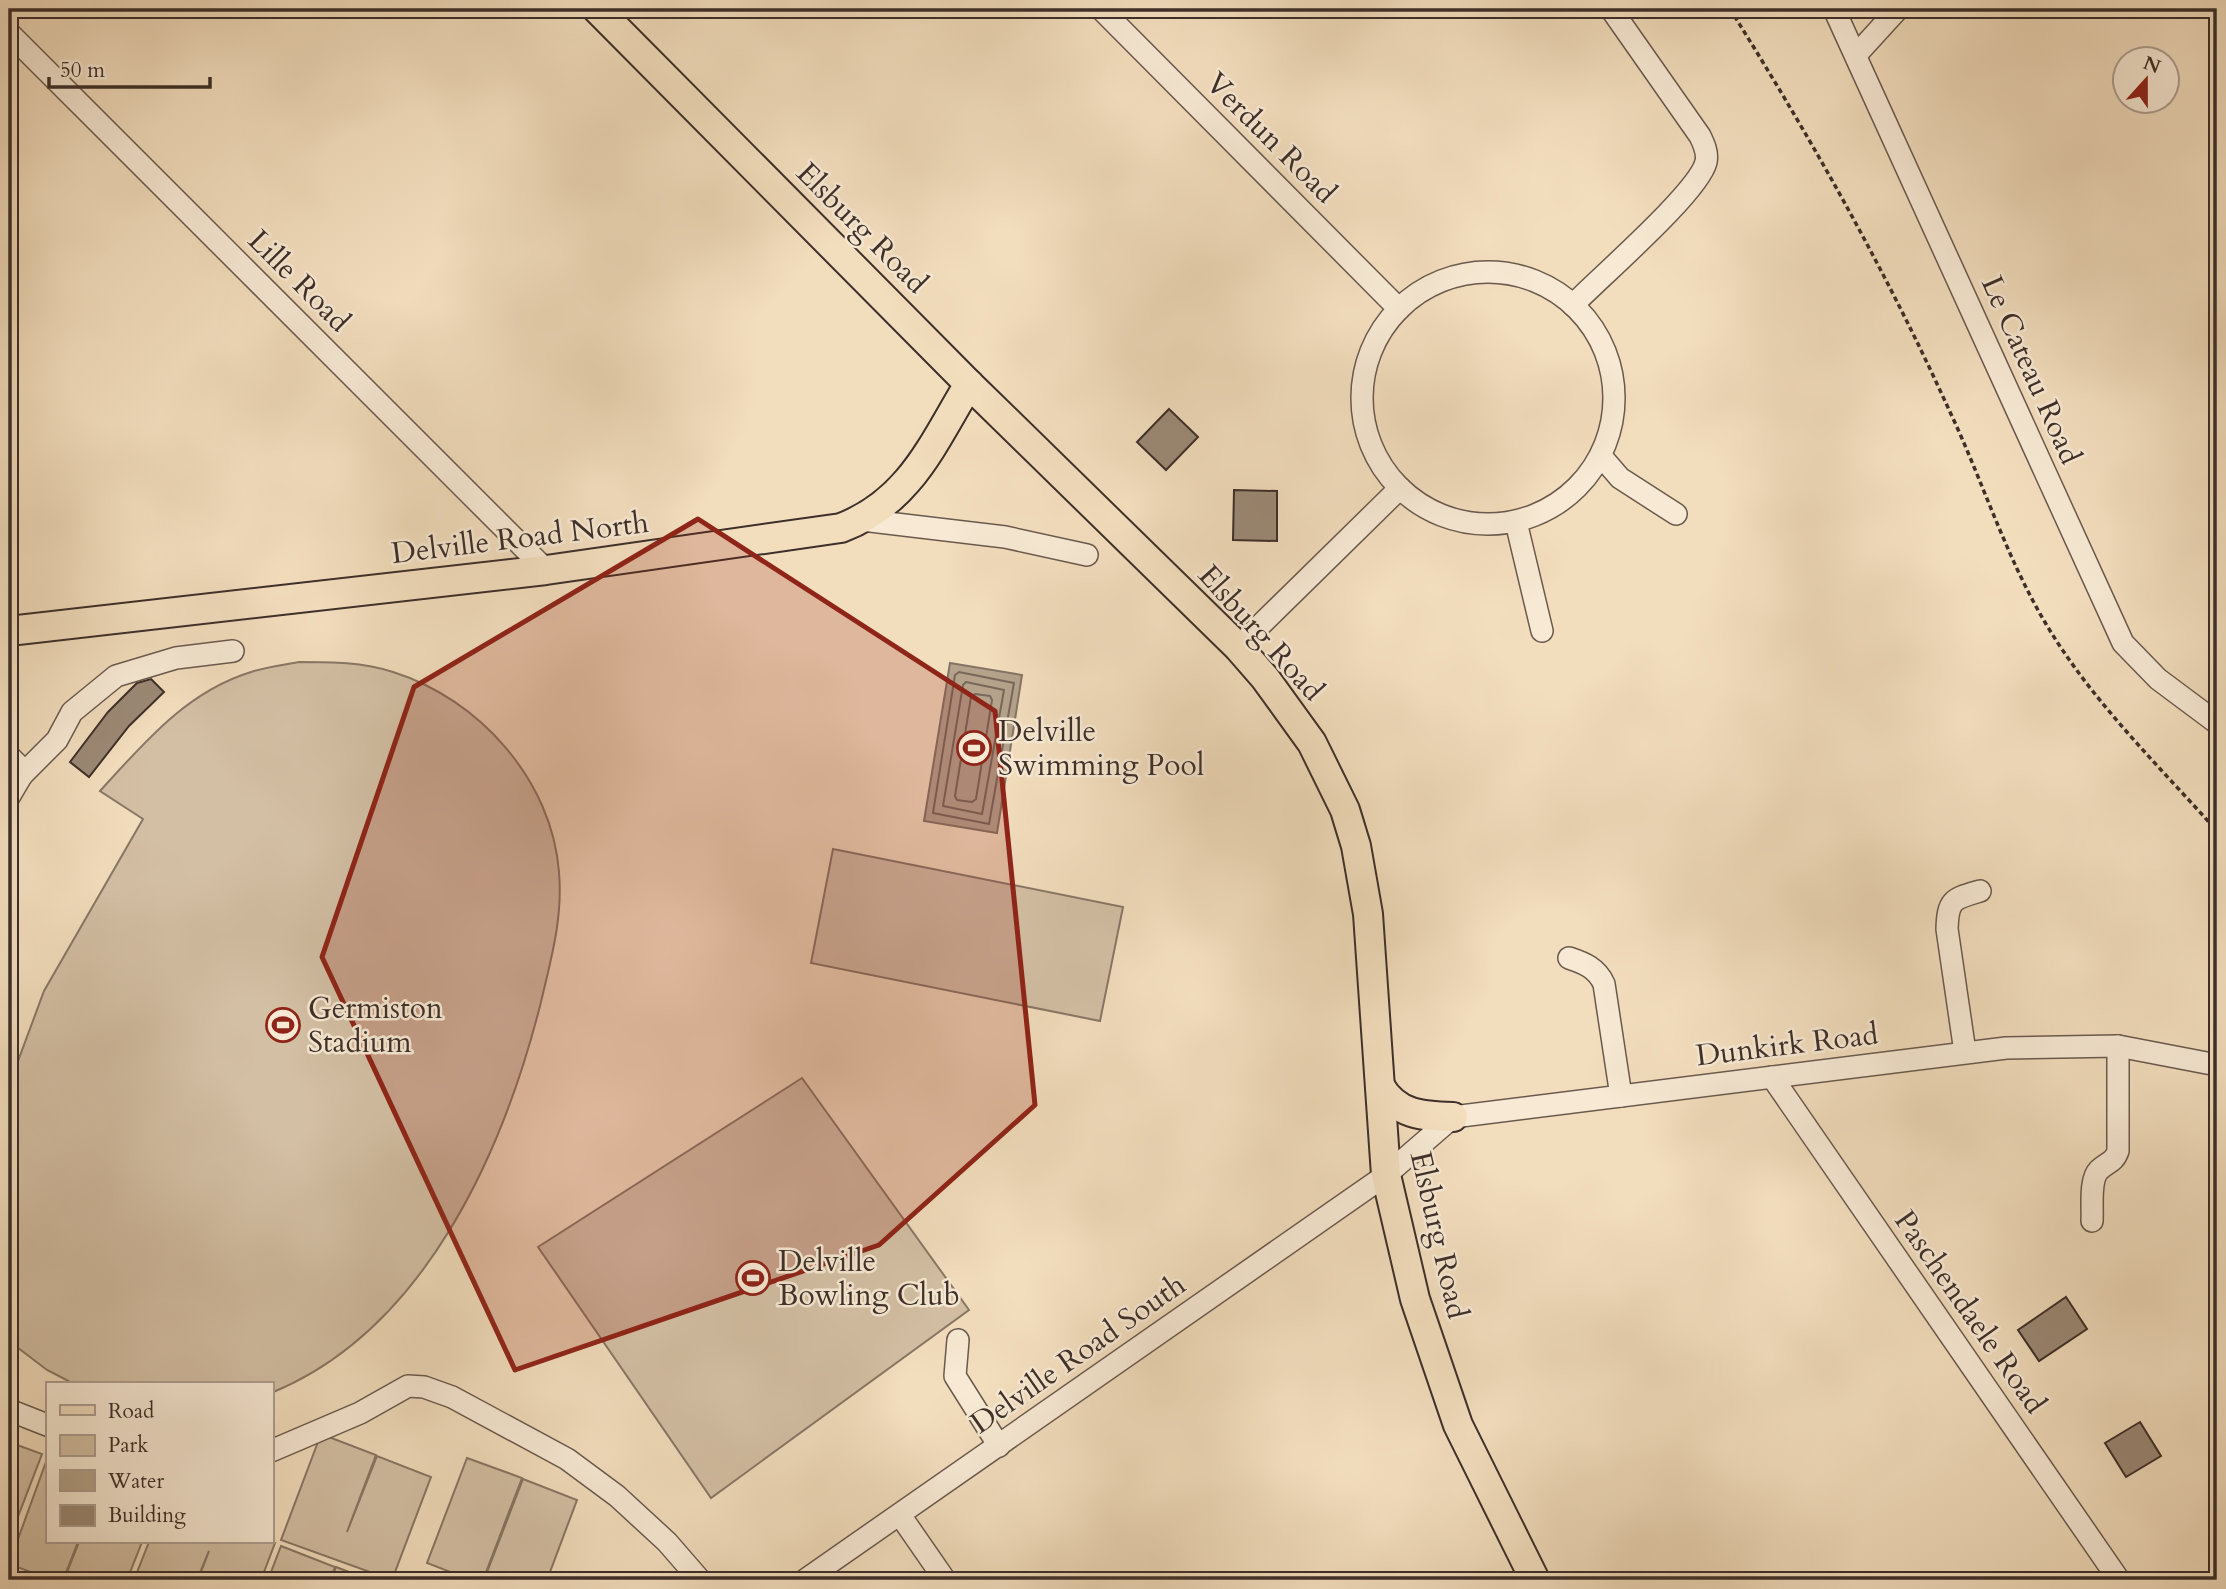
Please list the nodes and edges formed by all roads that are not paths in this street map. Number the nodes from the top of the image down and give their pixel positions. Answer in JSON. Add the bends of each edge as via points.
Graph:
{"nodes":[{"id":1,"x":597,"y":9,"type":"edge"},
{"id":2,"x":1101,"y":9,"type":"edge"},
{"id":3,"x":1611,"y":9,"type":"edge"},
{"id":4,"x":1835,"y":9,"type":"edge"},
{"id":5,"x":1898,"y":9,"type":"edge"},
{"id":6,"x":9,"y":33,"type":"edge"},
{"id":7,"x":1856,"y":55,"type":"junction"},
{"id":8,"x":1573,"y":305,"type":"junction"},
{"id":9,"x":1399,"y":309,"type":"junction"},
{"id":10,"x":970,"y":384,"type":"junction"},
{"id":11,"x":1601,"y":456,"type":"junction"},
{"id":12,"x":1400,"y":488,"type":"junction"},
{"id":13,"x":1676,"y":514,"type":"dead end"},
{"id":14,"x":862,"y":520,"type":"junction"},
{"id":15,"x":1516,"y":522,"type":"junction"},
{"id":16,"x":1087,"y":555,"type":"dead end"},
{"id":17,"x":546,"y":570,"type":"junction"},
{"id":18,"x":9,"y":631,"type":"edge"},
{"id":19,"x":1542,"y":631,"type":"dead end"},
{"id":20,"x":1238,"y":647,"type":"junction"},
{"id":21,"x":233,"y":651,"type":"dead end"},
{"id":22,"x":2217,"y":723,"type":"edge"},
{"id":23,"x":9,"y":756,"type":"edge"},
{"id":24,"x":22,"y":775,"type":"junction"},
{"id":25,"x":9,"y":797,"type":"edge"},
{"id":26,"x":1980,"y":891,"type":"dead end"},
{"id":27,"x":1569,"y":958,"type":"dead end"},
{"id":28,"x":2118,"y":1046,"type":"junction"},
{"id":29,"x":1965,"y":1052,"type":"junction"},
{"id":30,"x":2217,"y":1065,"type":"edge"},
{"id":31,"x":1772,"y":1077,"type":"junction"},
{"id":32,"x":1380,"y":1086,"type":"junction"},
{"id":33,"x":1621,"y":1096,"type":"junction"},
{"id":34,"x":1453,"y":1117,"type":"junction"},
{"id":35,"x":1386,"y":1175,"type":"junction"},
{"id":36,"x":2092,"y":1221,"type":"dead end"},
{"id":37,"x":958,"y":1340,"type":"dead end"},
{"id":38,"x":9,"y":1410,"type":"edge"},
{"id":39,"x":46,"y":1425,"type":"edge"},
{"id":40,"x":999,"y":1446,"type":"junction"},
{"id":41,"x":273,"y":1450,"type":"edge"},
{"id":42,"x":900,"y":1515,"type":"junction"},
{"id":43,"x":699,"y":1580,"type":"edge"},
{"id":44,"x":804,"y":1580,"type":"edge"},
{"id":45,"x":945,"y":1580,"type":"edge"},
{"id":46,"x":1535,"y":1580,"type":"edge"},
{"id":47,"x":2119,"y":1580,"type":"edge"}],
"edges":[{"from":1,"to":10,"type":"main road","name":"Elsburg Road"},
{"from":2,"to":9,"type":"street","name":"Verdun Road"},
{"from":3,"to":8,"type":"street","via":[[1700,136],[1706,161],[1692,189]]},
{"from":4,"to":7,"type":"street","name":"Le Cateau Road"},
{"from":5,"to":7,"type":"street"},
{"from":6,"to":17,"type":"street","name":"Lille Road"},
{"from":7,"to":22,"type":"street","name":"Le Cateau Road","via":[[2123,643],[2158,679]]},
{"from":8,"to":9,"type":"street","via":[[1531,280],[1484,272],[1438,283]]},
{"from":8,"to":11,"type":"street","via":[[1605,349],[1613,376],[1611,430]]},
{"from":9,"to":12,"type":"street","via":[[1372,348],[1362,393],[1368,438]]},
{"from":10,"to":14,"type":"main road","name":"Delville Road North","via":[[910,480],[881,509]]},
{"from":10,"to":20,"type":"main road","name":"Elsburg Road"},
{"from":11,"to":13,"type":"street","via":[[1620,478]]},
{"from":11,"to":15,"type":"street","via":[[1566,498]]},
{"from":12,"to":15,"type":"street","via":[[1435,512],[1461,521]]},
{"from":12,"to":20,"type":"street"},
{"from":14,"to":16,"type":"street","via":[[1005,537]]},
{"from":14,"to":17,"type":"main road","name":"Delville Road North","via":[[819,533]]},
{"from":15,"to":19,"type":"street"},
{"from":17,"to":18,"type":"main road","name":"Delville Road North"},
{"from":20,"to":32,"type":"main road","name":"Elsburg Road","via":[[1312,743],[1346,810],[1368,914]]},
{"from":21,"to":24,"type":"street","via":[[176,659],[116,676],[72,712],[57,740]]},
{"from":23,"to":24,"type":"street"},
{"from":24,"to":25,"type":"street"},
{"from":26,"to":29,"type":"street","via":[[1956,898],[1948,911]]},
{"from":27,"to":33,"type":"street","via":[[1600,974],[1604,984]]},
{"from":28,"to":29,"type":"street","name":"Dunkirk Road"},
{"from":28,"to":30,"type":"street","name":"Dunkirk Road"},
{"from":28,"to":36,"type":"street","via":[[2118,1151],[2095,1176]]},
{"from":29,"to":31,"type":"street","name":"Dunkirk Road"},
{"from":31,"to":33,"type":"street","name":"Dunkirk Road"},
{"from":31,"to":47,"type":"street","name":"Paschendaele Road"},
{"from":32,"to":34,"type":"main road","via":[[1387,1099],[1408,1113]]},
{"from":32,"to":35,"type":"main road","name":"Elsburg Road"},
{"from":33,"to":34,"type":"street","name":"Dunkirk Road"},
{"from":34,"to":35,"type":"street"},
{"from":35,"to":40,"type":"street","name":"Delville Road South"},
{"from":35,"to":46,"type":"main road","name":"Elsburg Road","via":[[1415,1299],[1458,1425]]},
{"from":37,"to":40,"type":"street","via":[[955,1376]]},
{"from":38,"to":39,"type":"street"},
{"from":40,"to":42,"type":"street","name":"Delville Road South"},
{"from":41,"to":43,"type":"street","via":[[360,1413],[408,1385],[424,1387],[452,1397],[567,1459],[617,1496],[667,1542]]},
{"from":42,"to":44,"type":"street","name":"Delville Road South"},
{"from":42,"to":45,"type":"street"}]}
